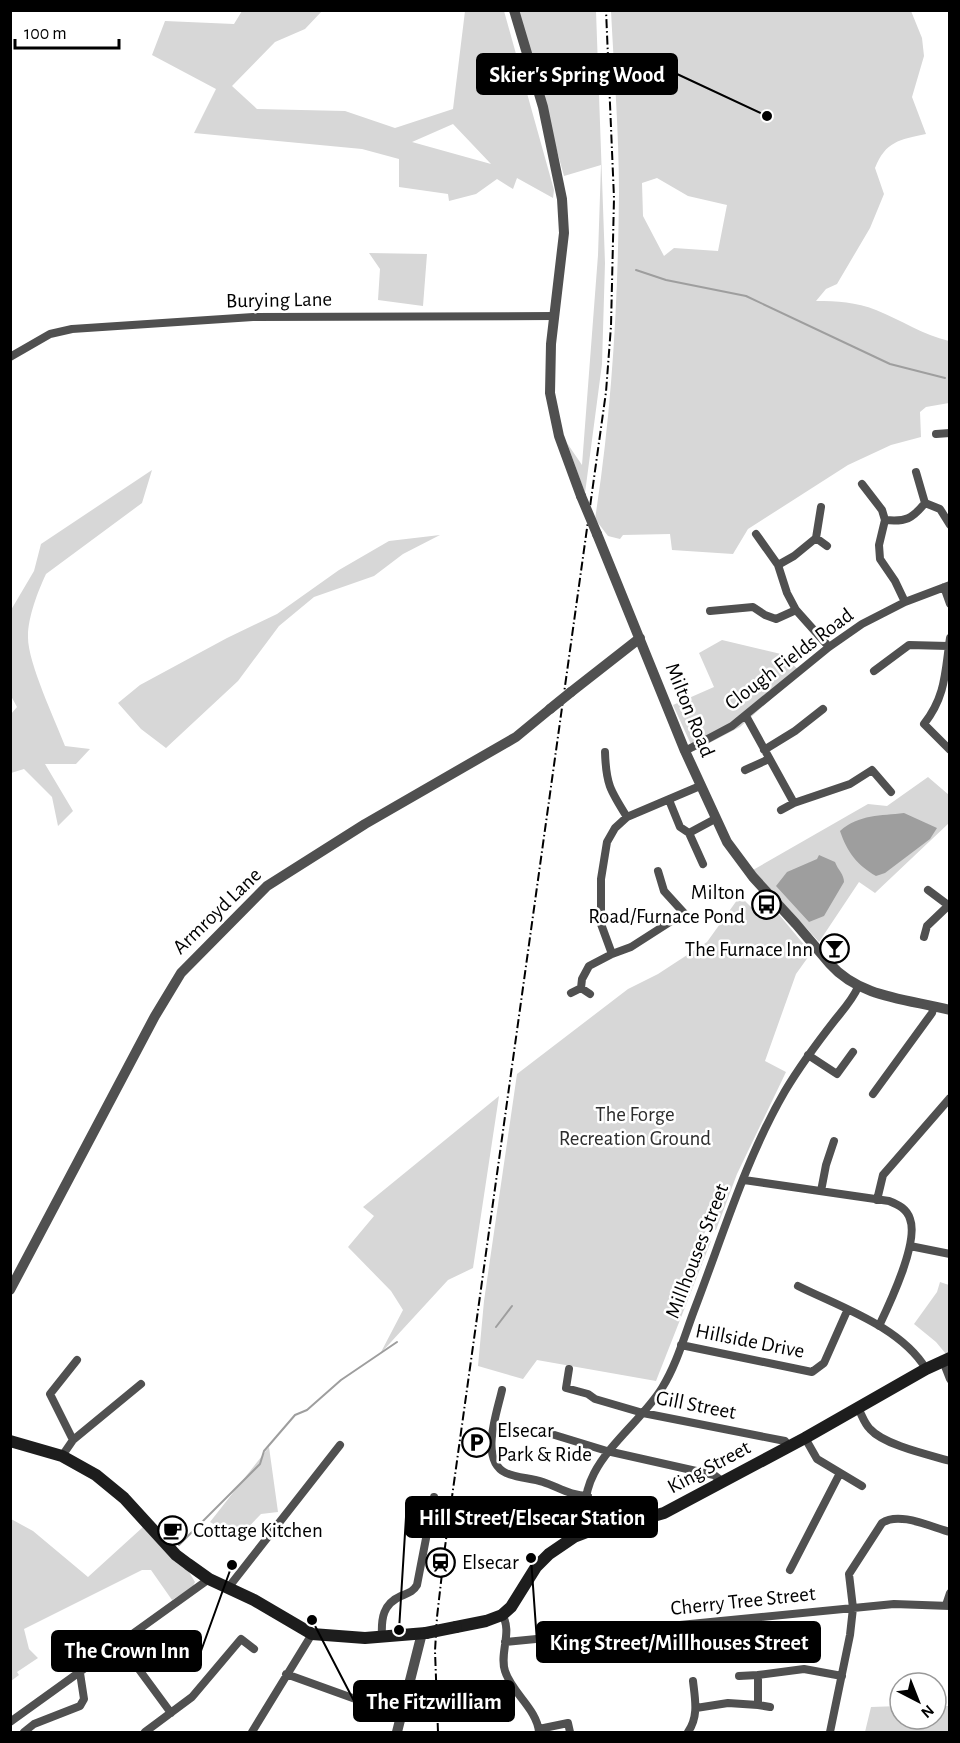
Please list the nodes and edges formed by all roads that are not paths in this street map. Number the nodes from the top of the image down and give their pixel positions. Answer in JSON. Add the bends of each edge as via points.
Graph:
{"nodes":[{"id":1,"x":514,"y":10,"type":"edge"},
{"id":2,"x":555,"y":316,"type":"junction"},
{"id":3,"x":10,"y":357,"type":"edge"},
{"id":4,"x":950,"y":433,"type":"edge"},
{"id":5,"x":936,"y":434,"type":"dead end"},
{"id":6,"x":916,"y":472,"type":"dead end"},
{"id":7,"x":862,"y":484,"type":"dead end"},
{"id":8,"x":925,"y":503,"type":"junction"},
{"id":9,"x":821,"y":507,"type":"dead end"},
{"id":10,"x":885,"y":520,"type":"junction"},
{"id":11,"x":950,"y":525,"type":"edge"},
{"id":12,"x":756,"y":534,"type":"dead end"},
{"id":13,"x":816,"y":538,"type":"junction"},
{"id":14,"x":827,"y":546,"type":"dead end"},
{"id":15,"x":778,"y":565,"type":"junction"},
{"id":16,"x":947,"y":586,"type":"edge"},
{"id":17,"x":905,"y":602,"type":"junction"},
{"id":18,"x":950,"y":604,"type":"edge"},
{"id":19,"x":796,"y":610,"type":"junction"},
{"id":20,"x":710,"y":611,"type":"dead end"},
{"id":21,"x":640,"y":638,"type":"junction"},
{"id":22,"x":949,"y":642,"type":"edge"},
{"id":23,"x":829,"y":647,"type":"junction"},
{"id":24,"x":874,"y":670,"type":"dead end"},
{"id":25,"x":946,"y":688,"type":"edge"},
{"id":26,"x":823,"y":709,"type":"dead end"},
{"id":27,"x":746,"y":716,"type":"junction"},
{"id":28,"x":764,"y":750,"type":"junction"},
{"id":29,"x":950,"y":750,"type":"edge"},
{"id":30,"x":605,"y":752,"type":"dead end"},
{"id":31,"x":685,"y":752,"type":"junction"},
{"id":32,"x":769,"y":759,"type":"junction"},
{"id":33,"x":745,"y":770,"type":"dead end"},
{"id":34,"x":700,"y":786,"type":"junction"},
{"id":35,"x":891,"y":792,"type":"dead end"},
{"id":36,"x":669,"y":800,"type":"junction"},
{"id":37,"x":794,"y":803,"type":"junction"},
{"id":38,"x":781,"y":810,"type":"dead end"},
{"id":39,"x":627,"y":817,"type":"junction"},
{"id":40,"x":715,"y":819,"type":"junction"},
{"id":41,"x":689,"y":833,"type":"junction"},
{"id":42,"x":703,"y":864,"type":"dead end"},
{"id":43,"x":658,"y":871,"type":"dead end"},
{"id":44,"x":928,"y":890,"type":"dead end"},
{"id":45,"x":949,"y":904,"type":"edge"},
{"id":46,"x":924,"y":937,"type":"dead end"},
{"id":47,"x":612,"y":954,"type":"junction"},
{"id":48,"x":858,"y":987,"type":"junction"},
{"id":49,"x":581,"y":988,"type":"junction"},
{"id":50,"x":571,"y":993,"type":"dead end"},
{"id":51,"x":590,"y":994,"type":"dead end"},
{"id":52,"x":934,"y":1006,"type":"junction"},
{"id":53,"x":949,"y":1009,"type":"edge"},
{"id":54,"x":853,"y":1052,"type":"dead end"},
{"id":55,"x":808,"y":1055,"type":"junction"},
{"id":56,"x":873,"y":1094,"type":"dead end"},
{"id":57,"x":950,"y":1098,"type":"edge"},
{"id":58,"x":834,"y":1141,"type":"dead end"},
{"id":59,"x":744,"y":1180,"type":"junction"},
{"id":60,"x":821,"y":1191,"type":"junction"},
{"id":61,"x":877,"y":1200,"type":"junction"},
{"id":62,"x":910,"y":1246,"type":"junction"},
{"id":63,"x":950,"y":1254,"type":"edge"},
{"id":64,"x":798,"y":1286,"type":"dead end"},
{"id":65,"x":10,"y":1290,"type":"edge"},
{"id":66,"x":847,"y":1311,"type":"junction"},
{"id":67,"x":879,"y":1326,"type":"junction"},
{"id":68,"x":681,"y":1345,"type":"junction"},
{"id":69,"x":77,"y":1360,"type":"dead end"},
{"id":70,"x":946,"y":1360,"type":"edge"},
{"id":71,"x":569,"y":1369,"type":"dead end"},
{"id":72,"x":926,"y":1369,"type":"junction"},
{"id":73,"x":950,"y":1379,"type":"edge"},
{"id":74,"x":141,"y":1384,"type":"dead end"},
{"id":75,"x":502,"y":1390,"type":"dead end"},
{"id":76,"x":858,"y":1408,"type":"junction"},
{"id":77,"x":643,"y":1413,"type":"junction"},
{"id":78,"x":548,"y":1433,"type":"dead end"},
{"id":79,"x":806,"y":1438,"type":"junction"},
{"id":80,"x":73,"y":1440,"type":"junction"},
{"id":81,"x":10,"y":1441,"type":"edge"},
{"id":82,"x":340,"y":1445,"type":"dead end"},
{"id":83,"x":789,"y":1446,"type":"junction"},
{"id":84,"x":608,"y":1451,"type":"junction"},
{"id":85,"x":62,"y":1456,"type":"junction"},
{"id":86,"x":950,"y":1461,"type":"edge"},
{"id":87,"x":840,"y":1473,"type":"junction"},
{"id":88,"x":723,"y":1482,"type":"junction"},
{"id":89,"x":862,"y":1486,"type":"dead end"},
{"id":90,"x":588,"y":1496,"type":"junction"},
{"id":91,"x":434,"y":1497,"type":"dead end"},
{"id":92,"x":590,"y":1530,"type":"junction"},
{"id":93,"x":950,"y":1532,"type":"edge"},
{"id":94,"x":790,"y":1570,"type":"dead end"},
{"id":95,"x":209,"y":1580,"type":"junction"},
{"id":96,"x":228,"y":1588,"type":"junction"},
{"id":97,"x":950,"y":1593,"type":"edge"},
{"id":98,"x":948,"y":1605,"type":"edge"},
{"id":99,"x":853,"y":1608,"type":"junction"},
{"id":100,"x":502,"y":1615,"type":"junction"},
{"id":101,"x":424,"y":1633,"type":"junction"},
{"id":102,"x":312,"y":1634,"type":"junction"},
{"id":103,"x":382,"y":1636,"type":"junction"},
{"id":104,"x":505,"y":1642,"type":"junction"},
{"id":105,"x":121,"y":1644,"type":"junction"},
{"id":106,"x":254,"y":1649,"type":"dead end"},
{"id":107,"x":80,"y":1673,"type":"junction"},
{"id":108,"x":286,"y":1674,"type":"junction"},
{"id":109,"x":758,"y":1675,"type":"junction"},
{"id":110,"x":739,"y":1676,"type":"dead end"},
{"id":111,"x":842,"y":1676,"type":"junction"},
{"id":112,"x":693,"y":1681,"type":"dead end"},
{"id":113,"x":372,"y":1705,"type":"dead end"},
{"id":114,"x":758,"y":1706,"type":"junction"},
{"id":115,"x":770,"y":1707,"type":"dead end"},
{"id":116,"x":696,"y":1708,"type":"junction"},
{"id":117,"x":171,"y":1713,"type":"junction"},
{"id":118,"x":10,"y":1722,"type":"edge"},
{"id":119,"x":539,"y":1731,"type":"edge"},
{"id":120,"x":24,"y":1732,"type":"edge"},
{"id":121,"x":145,"y":1732,"type":"edge"},
{"id":122,"x":252,"y":1732,"type":"edge"},
{"id":123,"x":397,"y":1732,"type":"edge"},
{"id":124,"x":570,"y":1732,"type":"edge"},
{"id":125,"x":688,"y":1732,"type":"edge"},
{"id":126,"x":830,"y":1732,"type":"edge"}],
"edges":[{"from":1,"to":2,"type":"street","name":"Milton Road","via":[[543,107],[562,199],[564,233]]},
{"from":2,"to":3,"type":"street","name":"Burying Lane","via":[[253,317],[72,328],[50,334]]},
{"from":2,"to":21,"type":"street","name":"Milton Road","bridge":true,"via":[[550,393],[559,436]]},
{"from":4,"to":5,"type":"street"},
{"from":6,"to":8,"type":"street"},
{"from":7,"to":10,"type":"street"},
{"from":8,"to":10,"type":"street","via":[[911,518]]},
{"from":8,"to":11,"type":"street","via":[[940,509]]},
{"from":9,"to":13,"type":"street"},
{"from":10,"to":17,"type":"street","via":[[880,559]]},
{"from":12,"to":15,"type":"street"},
{"from":13,"to":14,"type":"street"},
{"from":13,"to":15,"type":"street"},
{"from":15,"to":19,"type":"street"},
{"from":16,"to":17,"type":"street","name":"Clough Fields Road"},
{"from":16,"to":18,"type":"street"},
{"from":17,"to":23,"type":"street","name":"Clough Fields Road"},
{"from":19,"to":20,"type":"street","via":[[776,619],[748,606]]},
{"from":19,"to":23,"type":"street"},
{"from":21,"to":31,"type":"street","name":"Milton Road"},
{"from":21,"to":65,"type":"street","name":"Armroyd Lane","bridge":true,"via":[[516,738],[365,824],[267,886],[182,973],[155,1016]]},
{"from":22,"to":24,"type":"street","via":[[909,645]]},
{"from":22,"to":25,"type":"street"},
{"from":23,"to":27,"type":"street","name":"Clough Fields Road"},
{"from":25,"to":29,"type":"street","via":[[924,724]]},
{"from":26,"to":28,"type":"street"},
{"from":27,"to":28,"type":"street"},
{"from":27,"to":31,"type":"street","name":"Clough Fields Road"},
{"from":28,"to":32,"type":"street"},
{"from":30,"to":39,"type":"street","via":[[606,777]]},
{"from":31,"to":34,"type":"street","name":"Milton Road"},
{"from":32,"to":33,"type":"street"},
{"from":32,"to":37,"type":"street"},
{"from":34,"to":36,"type":"street"},
{"from":34,"to":40,"type":"street","name":"Milton Road"},
{"from":35,"to":37,"type":"street","via":[[872,770],[850,784]]},
{"from":36,"to":39,"type":"street"},
{"from":36,"to":41,"type":"street","via":[[680,826]]},
{"from":37,"to":38,"type":"street"},
{"from":39,"to":47,"type":"street","via":[[607,842],[601,879],[601,924]]},
{"from":40,"to":41,"type":"street"},
{"from":40,"to":48,"type":"street","name":"Milton Road","via":[[753,877],[835,970]]},
{"from":41,"to":42,"type":"street"},
{"from":43,"to":47,"type":"street","via":[[664,891],[684,913],[631,947]]},
{"from":44,"to":45,"type":"street"},
{"from":45,"to":46,"type":"street","via":[[927,926]]},
{"from":47,"to":49,"type":"street","via":[[589,966]]},
{"from":48,"to":52,"type":"street","name":"Milton Road"},
{"from":48,"to":55,"type":"street","name":"Millhouses Street"},
{"from":49,"to":50,"type":"street"},
{"from":49,"to":51,"type":"street"},
{"from":52,"to":53,"type":"street","name":"Milton Road"},
{"from":52,"to":56,"type":"street"},
{"from":54,"to":55,"type":"street","via":[[837,1074]]},
{"from":55,"to":59,"type":"street","name":"Millhouses Street","via":[[764,1131]]},
{"from":57,"to":61,"type":"street","via":[[883,1175]]},
{"from":58,"to":60,"type":"street"},
{"from":59,"to":60,"type":"street"},
{"from":59,"to":68,"type":"street","name":"Millhouses Street"},
{"from":60,"to":61,"type":"street"},
{"from":61,"to":62,"type":"street","via":[[890,1201],[906,1211],[912,1225]]},
{"from":62,"to":63,"type":"street"},
{"from":62,"to":67,"type":"street","via":[[894,1297]]},
{"from":64,"to":66,"type":"street"},
{"from":66,"to":67,"type":"street"},
{"from":66,"to":68,"type":"street","name":"Hillside Drive","via":[[824,1363],[812,1372]]},
{"from":67,"to":72,"type":"street","via":[[911,1350]]},
{"from":68,"to":77,"type":"street","name":"Millhouses Street","via":[[662,1388]]},
{"from":69,"to":80,"type":"street","via":[[50,1394]]},
{"from":70,"to":72,"type":"main road","name":"King Street"},
{"from":70,"to":73,"type":"street"},
{"from":71,"to":77,"type":"street","name":"Gill Street","via":[[566,1388]]},
{"from":72,"to":76,"type":"main road","name":"King Street"},
{"from":74,"to":80,"type":"street"},
{"from":75,"to":90,"type":"street","via":[[491,1445],[494,1462],[506,1473]]},
{"from":76,"to":79,"type":"main road","name":"King Street"},
{"from":76,"to":86,"type":"street","via":[[867,1426],[880,1437]]},
{"from":77,"to":83,"type":"street","name":"Gill Street","via":[[783,1440]]},
{"from":77,"to":84,"type":"street","name":"Millhouses Street"},
{"from":78,"to":84,"type":"street"},
{"from":79,"to":83,"type":"main road","name":"King Street"},
{"from":79,"to":87,"type":"street","via":[[817,1460]]},
{"from":80,"to":85,"type":"street"},
{"from":81,"to":85,"type":"main road"},
{"from":82,"to":96,"type":"street"},
{"from":83,"to":88,"type":"main road","name":"King Street"},
{"from":84,"to":88,"type":"street","via":[[714,1475]]},
{"from":84,"to":90,"type":"street","name":"Millhouses Street","via":[[595,1470]]},
{"from":85,"to":95,"type":"main road","via":[[96,1475],[124,1498],[176,1555]]},
{"from":87,"to":89,"type":"street"},
{"from":87,"to":94,"type":"street"},
{"from":88,"to":92,"type":"main road","name":"King Street","via":[[664,1513]]},
{"from":90,"to":92,"type":"street","name":"Millhouses Street"},
{"from":91,"to":103,"type":"street","via":[[417,1585],[387,1606]]},
{"from":92,"to":100,"type":"main road","name":"King Street","via":[[542,1560]]},
{"from":93,"to":99,"type":"street","via":[[898,1517],[882,1523],[849,1574]]},
{"from":95,"to":96,"type":"main road"},
{"from":95,"to":105,"type":"street"},
{"from":96,"to":102,"type":"main road"},
{"from":97,"to":98,"type":"street"},
{"from":98,"to":99,"type":"street","name":"Cherry Tree Street"},
{"from":99,"to":104,"type":"street","name":"Cherry Tree Street"},
{"from":99,"to":111,"type":"street"},
{"from":100,"to":101,"type":"main road","bridge":true,"via":[[486,1622]]},
{"from":100,"to":104,"type":"street","via":[[506,1623]]},
{"from":101,"to":103,"type":"main road"},
{"from":101,"to":123,"type":"street"},
{"from":102,"to":103,"type":"main road"},
{"from":102,"to":108,"type":"street"},
{"from":104,"to":119,"type":"street","via":[[505,1672],[536,1719]]},
{"from":105,"to":107,"type":"street"},
{"from":105,"to":117,"type":"street"},
{"from":106,"to":117,"type":"street","via":[[241,1639],[192,1696]]},
{"from":107,"to":118,"type":"street"},
{"from":107,"to":120,"type":"street","via":[[84,1699],[80,1706],[34,1724]]},
{"from":108,"to":113,"type":"street"},
{"from":108,"to":122,"type":"street"},
{"from":109,"to":110,"type":"street"},
{"from":109,"to":111,"type":"street","via":[[804,1669]]},
{"from":109,"to":114,"type":"street"},
{"from":111,"to":126,"type":"street"},
{"from":112,"to":116,"type":"street"},
{"from":114,"to":115,"type":"street"},
{"from":114,"to":116,"type":"street","via":[[728,1703]]},
{"from":116,"to":125,"type":"street","via":[[694,1724]]},
{"from":117,"to":121,"type":"street"},
{"from":119,"to":124,"type":"street","via":[[568,1723]]}]}
